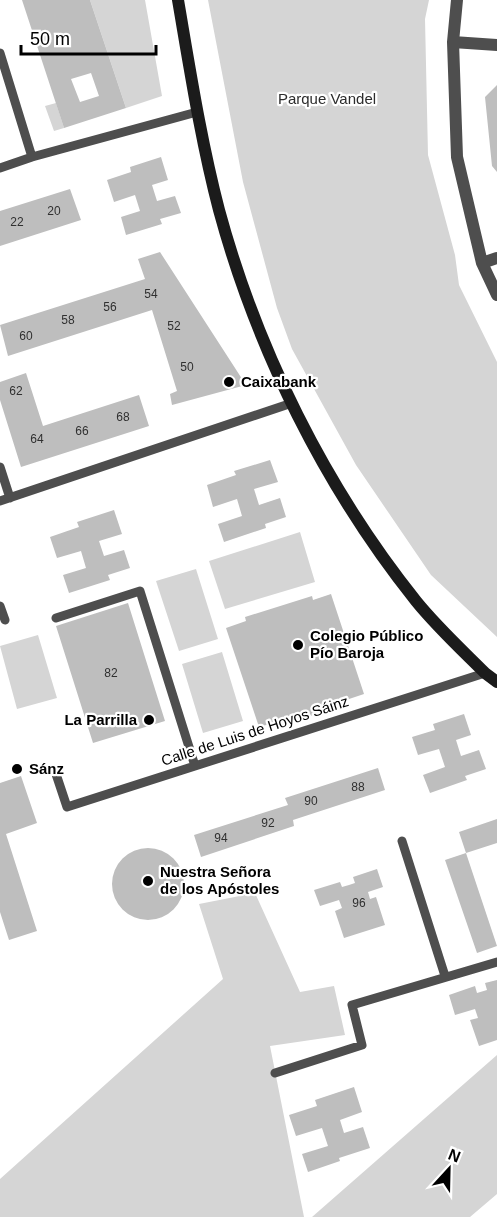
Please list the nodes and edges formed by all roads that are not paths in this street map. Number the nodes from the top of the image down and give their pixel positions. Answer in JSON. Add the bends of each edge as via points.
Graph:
{"nodes":[{"id":1,"x":178,"y":0,"type":"edge"},
{"id":2,"x":458,"y":0,"type":"edge"},
{"id":3,"x":453,"y":42,"type":"junction"},
{"id":4,"x":497,"y":45,"type":"edge"},
{"id":5,"x":0,"y":53,"type":"edge"},
{"id":6,"x":197,"y":112,"type":"junction"},
{"id":7,"x":32,"y":157,"type":"junction"},
{"id":8,"x":0,"y":168,"type":"edge"},
{"id":9,"x":497,"y":258,"type":"edge"},
{"id":10,"x":482,"y":263,"type":"junction"},
{"id":11,"x":497,"y":295,"type":"edge"},
{"id":12,"x":292,"y":403,"type":"junction"},
{"id":13,"x":0,"y":467,"type":"edge"},
{"id":14,"x":5,"y":500,"type":"edge"},
{"id":15,"x":0,"y":606,"type":"edge"},
{"id":16,"x":56,"y":618,"type":"dead end"},
{"id":17,"x":5,"y":620,"type":"dead end"},
{"id":18,"x":485,"y":673,"type":"junction"},
{"id":19,"x":497,"y":682,"type":"edge"},
{"id":20,"x":195,"y":766,"type":"junction"},
{"id":21,"x":56,"y":774,"type":"dead end"},
{"id":22,"x":402,"y":841,"type":"dead end"},
{"id":23,"x":497,"y":962,"type":"edge"},
{"id":24,"x":445,"y":976,"type":"junction"},
{"id":25,"x":275,"y":1073,"type":"dead end"}],
"edges":[{"from":1,"to":6,"type":"street"},
{"from":2,"to":3,"type":"street"},
{"from":3,"to":4,"type":"street"},
{"from":3,"to":10,"type":"street","via":[[457,157]]},
{"from":5,"to":7,"type":"lane"},
{"from":6,"to":7,"type":"lane"},
{"from":6,"to":12,"type":"street","via":[[235,263]]},
{"from":7,"to":8,"type":"lane"},
{"from":9,"to":10,"type":"street"},
{"from":10,"to":11,"type":"street"},
{"from":12,"to":14,"type":"lane"},
{"from":12,"to":18,"type":"street","via":[[371,540],[417,602]]},
{"from":13,"to":14,"type":"lane"},
{"from":15,"to":17,"type":"lane"},
{"from":16,"to":20,"type":"lane","via":[[140,591]]},
{"from":18,"to":19,"type":"street"},
{"from":18,"to":20,"type":"lane","name":"Calle de Luis de Hoyos Sáinz"},
{"from":20,"to":21,"type":"lane","name":"Calle de Luis de Hoyos Sáinz","via":[[67,807]]},
{"from":22,"to":24,"type":"lane"},
{"from":23,"to":24,"type":"lane"},
{"from":24,"to":25,"type":"lane","via":[[352,1005],[362,1044]]}]}
